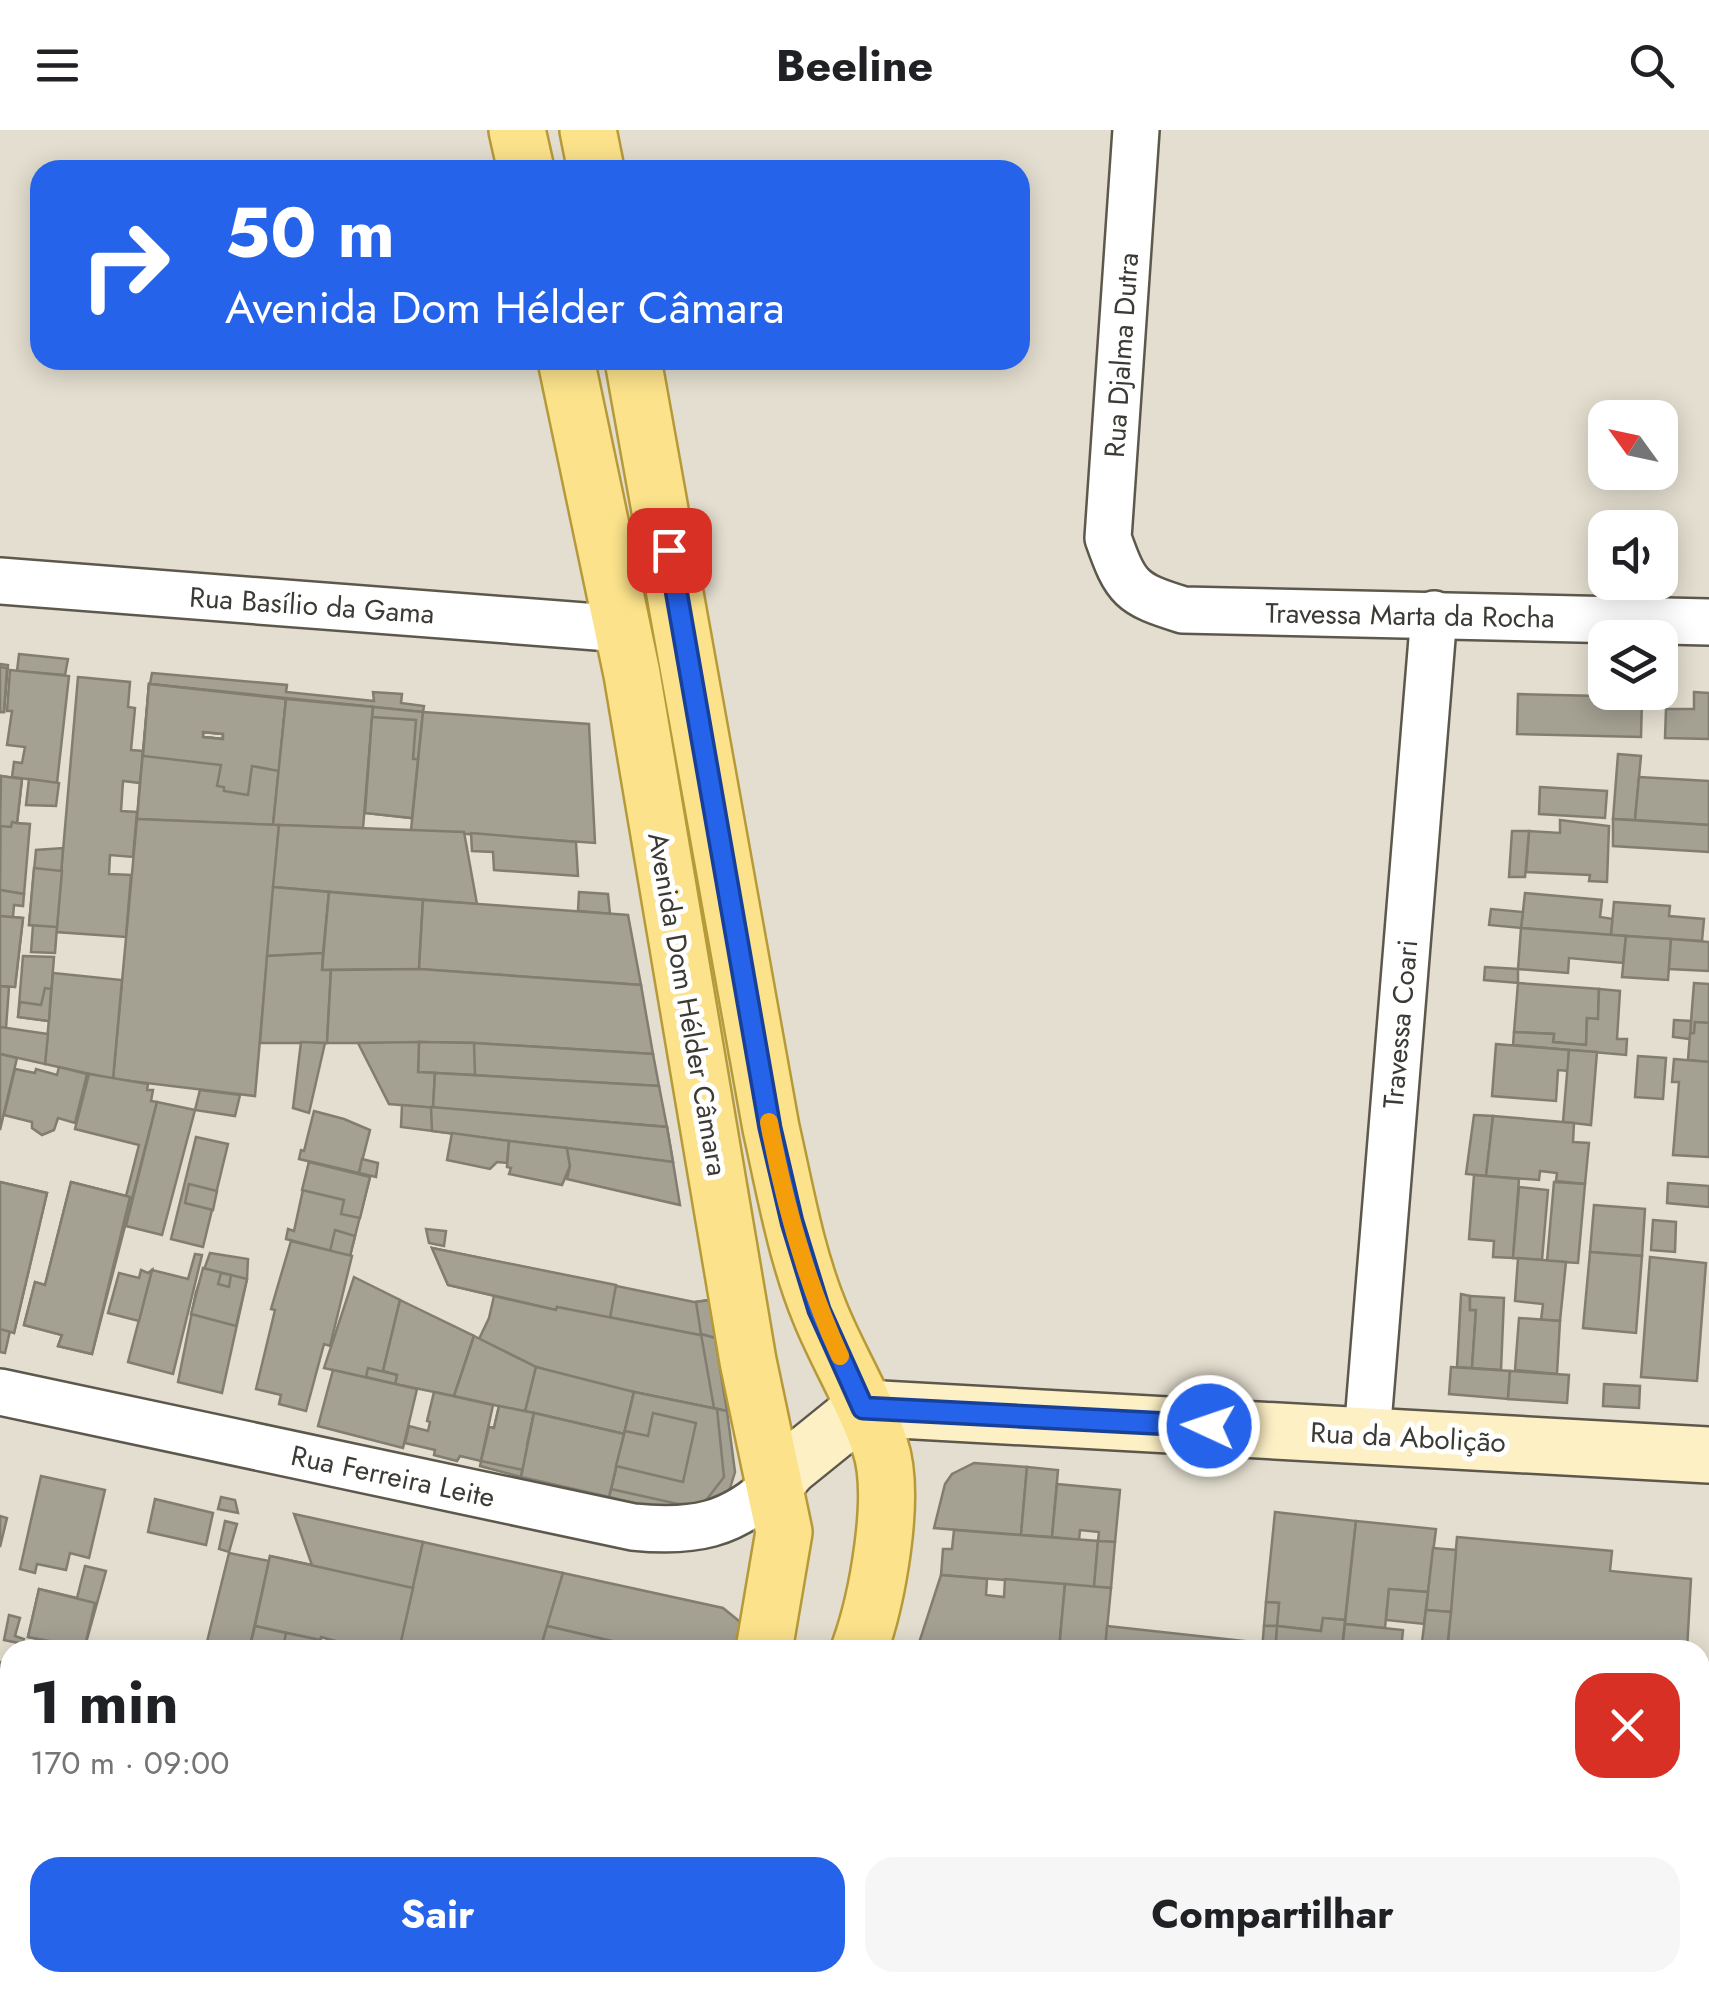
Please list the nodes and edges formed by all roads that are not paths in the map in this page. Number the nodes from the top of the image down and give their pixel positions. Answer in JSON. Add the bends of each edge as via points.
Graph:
{"nodes":[{"id":1,"x":517,"y":130,"type":"edge"},
{"id":2,"x":588,"y":130,"type":"edge"},
{"id":3,"x":1136,"y":130,"type":"edge"},
{"id":4,"x":524,"y":160,"type":"edge"},
{"id":5,"x":594,"y":160,"type":"edge"},
{"id":6,"x":568,"y":370,"type":"edge"},
{"id":7,"x":635,"y":370,"type":"edge"},
{"id":8,"x":1122,"y":577,"type":"joint"},
{"id":9,"x":0,"y":581,"type":"edge"},
{"id":10,"x":1434,"y":614,"type":"junction"},
{"id":11,"x":1709,"y":622,"type":"edge"},
{"id":12,"x":623,"y":630,"type":"junction"},
{"id":13,"x":0,"y":1392,"type":"edge"},
{"id":14,"x":863,"y":1408,"type":"junction"},
{"id":15,"x":1367,"y":1435,"type":"junction"},
{"id":16,"x":1709,"y":1455,"type":"edge"},
{"id":17,"x":776,"y":1484,"type":"junction"},
{"id":18,"x":766,"y":1640,"type":"edge"},
{"id":19,"x":861,"y":1640,"type":"edge"}],
"edges":[{"from":1,"to":4,"type":"main road"},
{"from":2,"to":5,"type":"main road"},
{"from":3,"to":8,"type":"street","name":"Rua Djalma Dutra","via":[[1108,538]]},
{"from":6,"to":12,"type":"main road","name":"Avenida Dom Hélder Câmara"},
{"from":7,"to":14,"type":"main road","via":[[770,1128],[819,1310]]},
{"from":8,"to":10,"type":"street","name":"Travessa Marta da Rocha","via":[[1148,600],[1183,610]]},
{"from":9,"to":12,"type":"street","name":"Rua Basílio da Gama"},
{"from":10,"to":11,"type":"street","name":"Travessa Marta da Rocha"},
{"from":10,"to":15,"type":"street","name":"Travessa Coari"},
{"from":12,"to":17,"type":"main road","name":"Avenida Dom Hélder Câmara","via":[[748,1361]]},
{"from":13,"to":17,"type":"street","name":"Rua Ferreira Leite","via":[[634,1527],[671,1531],[732,1517]]},
{"from":14,"to":15,"type":"street","name":"Rua da Abolição"},
{"from":14,"to":17,"type":"street"},
{"from":14,"to":19,"type":"main road","via":[[881,1448],[887,1488]]},
{"from":15,"to":16,"type":"street","name":"Rua da Abolição"},
{"from":17,"to":18,"type":"main road","name":"Avenida Dom Hélder Câmara","via":[[784,1532]]}]}
